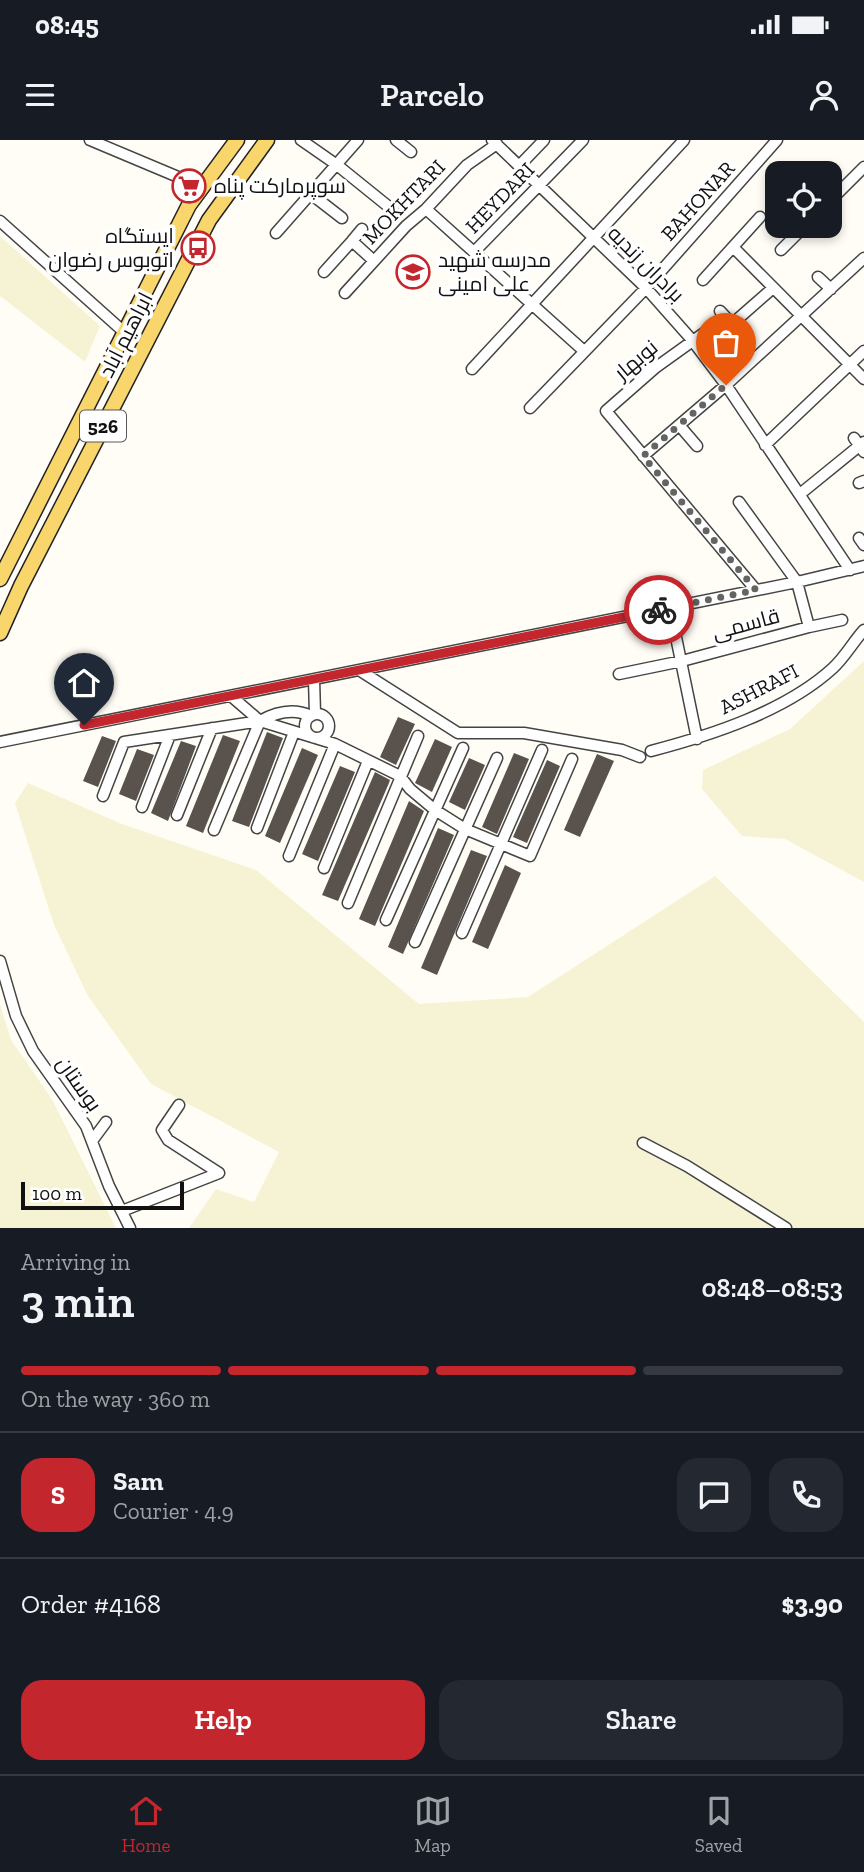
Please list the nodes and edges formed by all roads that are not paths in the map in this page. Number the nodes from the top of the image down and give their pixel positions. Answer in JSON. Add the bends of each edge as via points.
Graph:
{"nodes":[{"id":1,"x":90,"y":140,"type":"edge"},
{"id":2,"x":237,"y":140,"type":"edge"},
{"id":3,"x":267,"y":140,"type":"edge"},
{"id":4,"x":301,"y":140,"type":"edge"},
{"id":5,"x":358,"y":140,"type":"edge"},
{"id":6,"x":396,"y":140,"type":"edge"},
{"id":7,"x":544,"y":140,"type":"edge"},
{"id":8,"x":583,"y":140,"type":"edge"},
{"id":9,"x":684,"y":140,"type":"edge"},
{"id":10,"x":777,"y":140,"type":"edge"},
{"id":11,"x":495,"y":142,"type":"edge"},
{"id":12,"x":106,"y":143,"type":"edge"},
{"id":13,"x":411,"y":152,"type":"dead end"},
{"id":14,"x":337,"y":165,"type":"junction"},
{"id":15,"x":520,"y":165,"type":"junction"},
{"id":16,"x":864,"y":167,"type":"edge"},
{"id":17,"x":540,"y":184,"type":"junction"},
{"id":18,"x":202,"y":187,"type":"junction"},
{"id":19,"x":842,"y":189,"type":"edge"},
{"id":20,"x":311,"y":194,"type":"junction"},
{"id":21,"x":426,"y":209,"type":"junction"},
{"id":22,"x":394,"y":211,"type":"dead end"},
{"id":23,"x":760,"y":217,"type":"dead end"},
{"id":24,"x":342,"y":218,"type":"dead end"},
{"id":25,"x":0,"y":222,"type":"edge"},
{"id":26,"x":362,"y":229,"type":"dead end"},
{"id":27,"x":276,"y":233,"type":"dead end"},
{"id":28,"x":594,"y":238,"type":"junction"},
{"id":29,"x":793,"y":238,"type":"edge"},
{"id":30,"x":352,"y":241,"type":"junction"},
{"id":31,"x":733,"y":247,"type":"junction"},
{"id":32,"x":781,"y":250,"type":"dead end"},
{"id":33,"x":474,"y":252,"type":"junction"},
{"id":34,"x":864,"y":258,"type":"edge"},
{"id":35,"x":374,"y":261,"type":"junction"},
{"id":36,"x":324,"y":272,"type":"dead end"},
{"id":37,"x":818,"y":277,"type":"dead end"},
{"id":38,"x":703,"y":280,"type":"dead end"},
{"id":39,"x":646,"y":288,"type":"junction"},
{"id":40,"x":773,"y":288,"type":"junction"},
{"id":41,"x":831,"y":289,"type":"junction"},
{"id":42,"x":345,"y":293,"type":"dead end"},
{"id":43,"x":532,"y":304,"type":"junction"},
{"id":44,"x":720,"y":311,"type":"dead end"},
{"id":45,"x":801,"y":316,"type":"junction"},
{"id":46,"x":708,"y":330,"type":"dead end"},
{"id":47,"x":124,"y":332,"type":"junction"},
{"id":48,"x":692,"y":340,"type":"junction"},
{"id":49,"x":584,"y":351,"type":"junction"},
{"id":50,"x":864,"y":351,"type":"edge"},
{"id":51,"x":850,"y":364,"type":"junction"},
{"id":52,"x":472,"y":369,"type":"dead end"},
{"id":53,"x":864,"y":379,"type":"edge"},
{"id":54,"x":726,"y":385,"type":"junction"},
{"id":55,"x":530,"y":408,"type":"dead end"},
{"id":56,"x":679,"y":425,"type":"junction"},
{"id":57,"x":765,"y":444,"type":"junction"},
{"id":58,"x":860,"y":445,"type":"edge"},
{"id":59,"x":697,"y":446,"type":"dead end"},
{"id":60,"x":643,"y":456,"type":"junction"},
{"id":61,"x":800,"y":494,"type":"junction"},
{"id":62,"x":739,"y":502,"type":"dead end"},
{"id":63,"x":864,"y":566,"type":"edge"},
{"id":64,"x":850,"y":570,"type":"junction"},
{"id":65,"x":0,"y":579,"type":"edge"},
{"id":66,"x":797,"y":582,"type":"junction"},
{"id":67,"x":756,"y":590,"type":"junction"},
{"id":68,"x":670,"y":608,"type":"junction"},
{"id":69,"x":842,"y":620,"type":"dead end"},
{"id":70,"x":809,"y":627,"type":"junction"},
{"id":71,"x":864,"y":630,"type":"edge"},
{"id":72,"x":0,"y":633,"type":"edge"},
{"id":73,"x":682,"y":661,"type":"junction"},
{"id":74,"x":359,"y":670,"type":"junction"},
{"id":75,"x":619,"y":674,"type":"dead end"},
{"id":76,"x":314,"y":679,"type":"junction"},
{"id":77,"x":231,"y":696,"type":"junction"},
{"id":78,"x":313,"y":715,"type":"junction"},
{"id":79,"x":260,"y":721,"type":"junction"},
{"id":80,"x":212,"y":728,"type":"junction"},
{"id":81,"x":294,"y":732,"type":"junction"},
{"id":82,"x":0,"y":733,"type":"edge"},
{"id":83,"x":170,"y":735,"type":"junction"},
{"id":84,"x":313,"y":736,"type":"junction"},
{"id":85,"x":418,"y":736,"type":"dead end"},
{"id":86,"x":697,"y":739,"type":"junction"},
{"id":87,"x":5,"y":741,"type":"edge"},
{"id":88,"x":335,"y":744,"type":"junction"},
{"id":89,"x":463,"y":748,"type":"dead end"},
{"id":90,"x":542,"y":750,"type":"dead end"},
{"id":91,"x":651,"y":751,"type":"dead end"},
{"id":92,"x":497,"y":758,"type":"dead end"},
{"id":93,"x":640,"y":758,"type":"dead end"},
{"id":94,"x":572,"y":759,"type":"dead end"},
{"id":95,"x":368,"y":761,"type":"junction"},
{"id":96,"x":400,"y":776,"type":"junction"},
{"id":97,"x":103,"y":796,"type":"dead end"},
{"id":98,"x":142,"y":807,"type":"dead end"},
{"id":99,"x":435,"y":810,"type":"junction"},
{"id":100,"x":177,"y":815,"type":"dead end"},
{"id":101,"x":257,"y":828,"type":"dead end"},
{"id":102,"x":465,"y":829,"type":"junction"},
{"id":103,"x":214,"y":830,"type":"dead end"},
{"id":104,"x":500,"y":845,"type":"junction"},
{"id":105,"x":289,"y":856,"type":"dead end"},
{"id":106,"x":324,"y":868,"type":"dead end"},
{"id":107,"x":348,"y":903,"type":"dead end"},
{"id":108,"x":386,"y":920,"type":"dead end"},
{"id":109,"x":462,"y":933,"type":"dead end"},
{"id":110,"x":415,"y":942,"type":"dead end"},
{"id":111,"x":0,"y":961,"type":"edge"},
{"id":112,"x":179,"y":1105,"type":"dead end"},
{"id":113,"x":106,"y":1122,"type":"dead end"},
{"id":114,"x":92,"y":1141,"type":"junction"},
{"id":115,"x":643,"y":1143,"type":"dead end"},
{"id":116,"x":122,"y":1211,"type":"junction"},
{"id":117,"x":130,"y":1228,"type":"edge"},
{"id":118,"x":786,"y":1228,"type":"edge"}],
"edges":[{"from":1,"to":12,"type":"street"},
{"from":2,"to":18,"type":"main road","name":"ابراهیم آباد","number":"526"},
{"from":3,"to":72,"type":"main road","name":"ابراهیم آباد","number":"526","via":[[209,220]]},
{"from":4,"to":14,"type":"street"},
{"from":5,"to":14,"type":"street"},
{"from":6,"to":13,"type":"street"},
{"from":7,"to":15,"type":"street"},
{"from":8,"to":17,"type":"street","name":"HEYDARI"},
{"from":9,"to":28,"type":"street"},
{"from":10,"to":39,"type":"street","name":"BAHONAR"},
{"from":11,"to":15,"type":"street","name":"برادران زندیه"},
{"from":11,"to":21,"type":"street","name":"MOKHTARI"},
{"from":12,"to":18,"type":"street"},
{"from":14,"to":20,"type":"street"},
{"from":14,"to":22,"type":"street"},
{"from":15,"to":17,"type":"street","name":"برادران زندیه"},
{"from":16,"to":19,"type":"street"},
{"from":17,"to":28,"type":"street","name":"برادران زندیه"},
{"from":17,"to":33,"type":"street","name":"HEYDARI"},
{"from":18,"to":47,"type":"main road","name":"ابراهیم آباد","number":"526"},
{"from":20,"to":24,"type":"street"},
{"from":20,"to":27,"type":"street"},
{"from":21,"to":33,"type":"street"},
{"from":21,"to":35,"type":"street","name":"MOKHTARI"},
{"from":23,"to":31,"type":"street"},
{"from":25,"to":47,"type":"street"},
{"from":26,"to":30,"type":"street"},
{"from":28,"to":39,"type":"street","name":"برادران زندیه"},
{"from":28,"to":43,"type":"street"},
{"from":29,"to":32,"type":"street"},
{"from":30,"to":35,"type":"street"},
{"from":30,"to":36,"type":"street"},
{"from":31,"to":38,"type":"street"},
{"from":31,"to":40,"type":"street"},
{"from":33,"to":43,"type":"street"},
{"from":34,"to":41,"type":"street"},
{"from":35,"to":42,"type":"street","name":"MOKHTARI"},
{"from":37,"to":41,"type":"street"},
{"from":39,"to":48,"type":"street","name":"برادران زندیه"},
{"from":39,"to":49,"type":"street","name":"BAHONAR"},
{"from":40,"to":44,"type":"street","via":[[732,324]]},
{"from":40,"to":45,"type":"street"},
{"from":41,"to":45,"type":"street"},
{"from":43,"to":49,"type":"street"},
{"from":43,"to":52,"type":"street"},
{"from":45,"to":51,"type":"street"},
{"from":45,"to":54,"type":"street"},
{"from":46,"to":48,"type":"street","name":"نوبهار"},
{"from":47,"to":65,"type":"main road","name":"ابراهیم آباد","number":"526"},
{"from":48,"to":54,"type":"street","name":"برادران زندیه"},
{"from":48,"to":60,"type":"street","name":"نوبهار","via":[[606,411]]},
{"from":49,"to":55,"type":"street","name":"BAHONAR"},
{"from":50,"to":51,"type":"street"},
{"from":51,"to":53,"type":"street"},
{"from":51,"to":57,"type":"street"},
{"from":54,"to":56,"type":"street"},
{"from":54,"to":57,"type":"street","name":"برادران زندیه"},
{"from":56,"to":59,"type":"street"},
{"from":56,"to":60,"type":"street"},
{"from":57,"to":61,"type":"street","name":"برادران زندیه"},
{"from":58,"to":61,"type":"street"},
{"from":60,"to":67,"type":"street"},
{"from":61,"to":64,"type":"street","name":"برادران زندیه"},
{"from":62,"to":66,"type":"street"},
{"from":63,"to":64,"type":"street"},
{"from":64,"to":66,"type":"street"},
{"from":66,"to":67,"type":"street"},
{"from":66,"to":70,"type":"street"},
{"from":67,"to":68,"type":"street"},
{"from":68,"to":73,"type":"street"},
{"from":68,"to":74,"type":"street"},
{"from":69,"to":70,"type":"street","name":"قاسمی"},
{"from":70,"to":73,"type":"street","name":"قاسمی"},
{"from":71,"to":86,"type":"street","name":"ASHRAFI","via":[[834,667],[794,695]]},
{"from":73,"to":75,"type":"street","name":"قاسمی"},
{"from":73,"to":86,"type":"street"},
{"from":74,"to":76,"type":"street"},
{"from":74,"to":93,"type":"street","via":[[458,733],[523,733],[622,750]]},
{"from":76,"to":77,"type":"street"},
{"from":76,"to":78,"type":"street"},
{"from":77,"to":79,"type":"street"},
{"from":77,"to":87,"type":"street"},
{"from":78,"to":79,"type":"street","via":[[275,712]]},
{"from":78,"to":84,"type":"street","via":[[306,729]]},
{"from":78,"to":84,"type":"street","via":[[326,717],[329,724],[324,735]]},
{"from":79,"to":80,"type":"street"},
{"from":79,"to":81,"type":"street"},
{"from":79,"to":103,"type":"street"},
{"from":80,"to":83,"type":"street"},
{"from":80,"to":100,"type":"street"},
{"from":81,"to":84,"type":"street"},
{"from":81,"to":101,"type":"street"},
{"from":82,"to":87,"type":"street"},
{"from":83,"to":97,"type":"street","via":[[124,742]]},
{"from":83,"to":98,"type":"street"},
{"from":84,"to":88,"type":"street"},
{"from":85,"to":96,"type":"street"},
{"from":86,"to":91,"type":"street","name":"ASHRAFI"},
{"from":88,"to":95,"type":"street"},
{"from":88,"to":105,"type":"street"},
{"from":89,"to":99,"type":"street"},
{"from":90,"to":104,"type":"street"},
{"from":92,"to":102,"type":"street"},
{"from":94,"to":104,"type":"street","via":[[530,856]]},
{"from":95,"to":96,"type":"street"},
{"from":95,"to":106,"type":"street"},
{"from":96,"to":99,"type":"street"},
{"from":96,"to":107,"type":"street"},
{"from":99,"to":102,"type":"street"},
{"from":99,"to":108,"type":"street"},
{"from":102,"to":104,"type":"street"},
{"from":102,"to":110,"type":"street"},
{"from":104,"to":109,"type":"street"},
{"from":111,"to":114,"type":"street","name":"بوستان","via":[[16,1016],[33,1051]]},
{"from":112,"to":116,"type":"street","via":[[162,1130],[168,1140],[219,1173]]},
{"from":113,"to":114,"type":"street"},
{"from":114,"to":116,"type":"street","name":"بوستان"},
{"from":115,"to":118,"type":"street"},
{"from":116,"to":117,"type":"street","name":"بوستان"}]}
